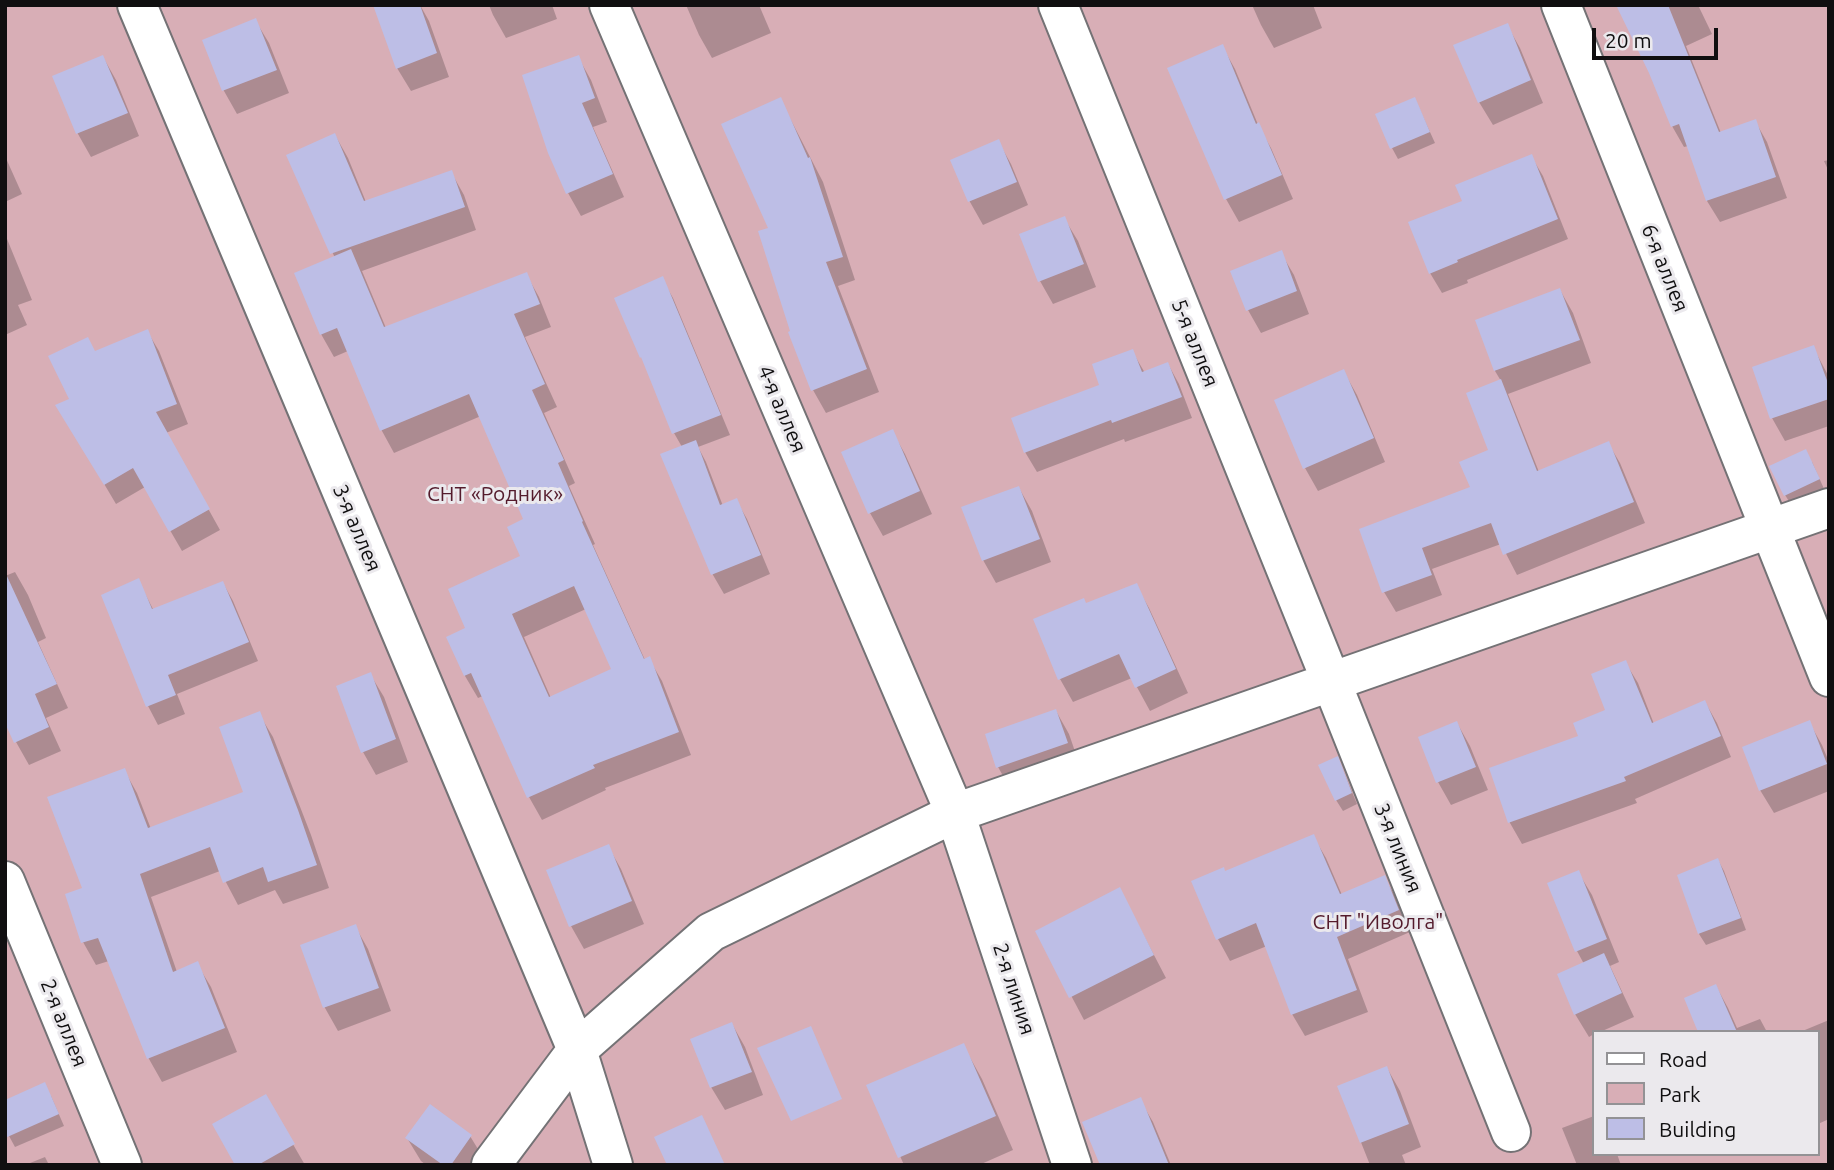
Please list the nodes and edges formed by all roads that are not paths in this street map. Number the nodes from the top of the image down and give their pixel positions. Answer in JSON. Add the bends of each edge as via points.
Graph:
{"nodes":[{"id":1,"x":137,"y":5,"type":"edge"},
{"id":2,"x":609,"y":5,"type":"edge"},
{"id":3,"x":1058,"y":5,"type":"edge"},
{"id":4,"x":1561,"y":5,"type":"edge"},
{"id":5,"x":1829,"y":508,"type":"edge"},
{"id":6,"x":1769,"y":530,"type":"junction"},
{"id":7,"x":1829,"y":677,"type":"edge"},
{"id":8,"x":1331,"y":681,"type":"junction"},
{"id":9,"x":955,"y":813,"type":"junction"},
{"id":10,"x":5,"y":881,"type":"edge"},
{"id":11,"x":577,"y":1050,"type":"junction"},
{"id":12,"x":1511,"y":1132,"type":"dead end"},
{"id":13,"x":122,"y":1165,"type":"edge"},
{"id":14,"x":491,"y":1165,"type":"edge"},
{"id":15,"x":613,"y":1165,"type":"edge"},
{"id":16,"x":1072,"y":1165,"type":"edge"}],
"edges":[{"from":1,"to":11,"type":"street","name":"3-я аллея"},
{"from":2,"to":9,"type":"street","name":"4-я аллея"},
{"from":3,"to":8,"type":"street","name":"5-я аллея"},
{"from":4,"to":6,"type":"street","name":"6-я аллея"},
{"from":5,"to":6,"type":"street"},
{"from":6,"to":7,"type":"street","name":"6-я аллея"},
{"from":6,"to":8,"type":"street"},
{"from":8,"to":9,"type":"street"},
{"from":8,"to":12,"type":"street","name":"3-я линия"},
{"from":9,"to":11,"type":"street","via":[[711,932]]},
{"from":9,"to":16,"type":"street","name":"2-я линия"},
{"from":10,"to":13,"type":"street","name":"2-я аллея"},
{"from":11,"to":14,"type":"street"},
{"from":11,"to":15,"type":"street","name":"3-я аллея"}]}
